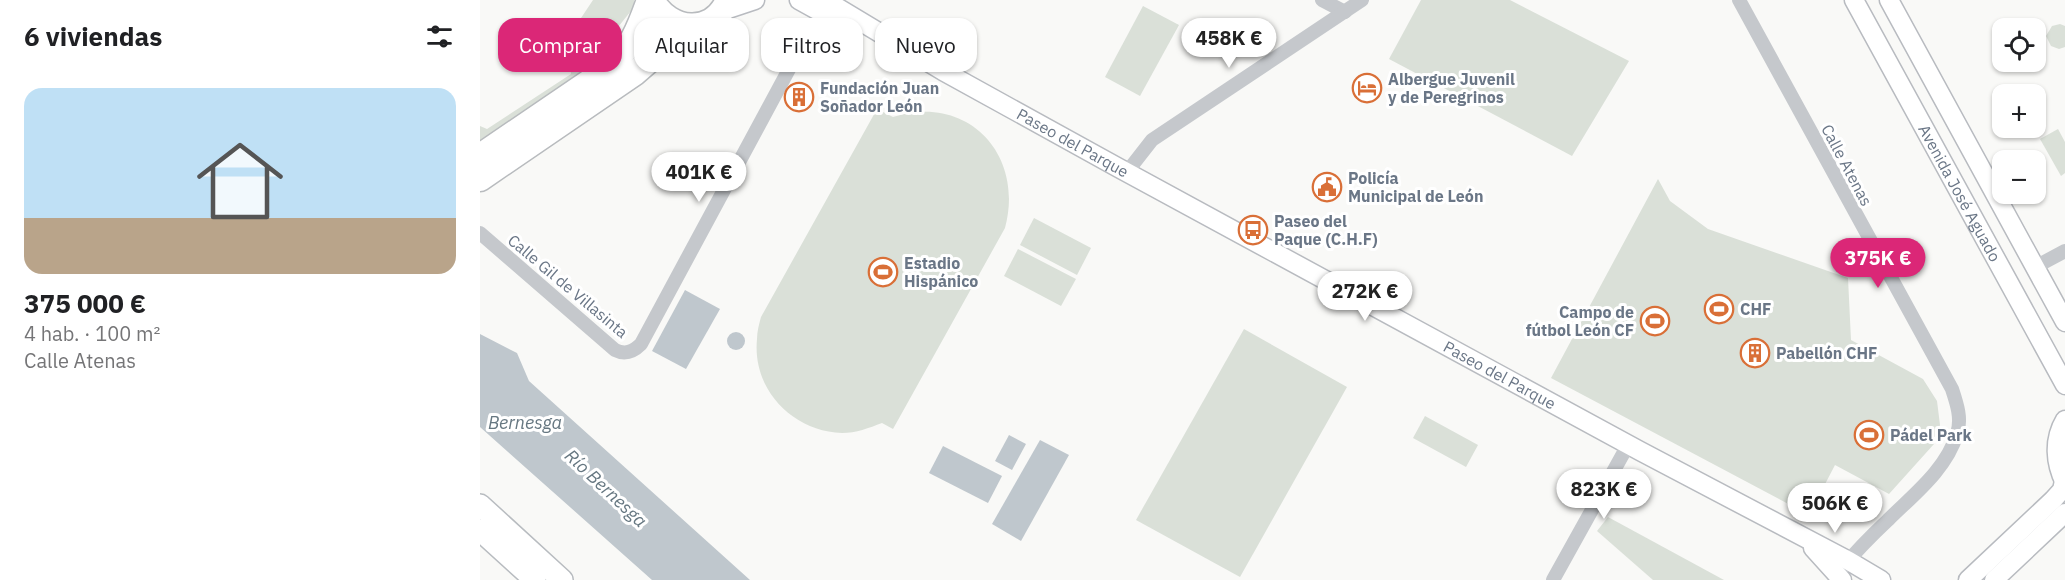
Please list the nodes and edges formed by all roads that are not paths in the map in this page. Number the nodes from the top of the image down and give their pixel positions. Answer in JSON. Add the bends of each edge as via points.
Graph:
{"nodes":[{"id":1,"x":650,"y":0,"type":"edge"},
{"id":2,"x":755,"y":0,"type":"edge"},
{"id":3,"x":799,"y":0,"type":"edge"},
{"id":4,"x":1322,"y":0,"type":"edge"},
{"id":5,"x":1362,"y":0,"type":"edge"},
{"id":6,"x":1739,"y":0,"type":"edge"},
{"id":7,"x":1854,"y":0,"type":"edge"},
{"id":8,"x":1889,"y":0,"type":"edge"},
{"id":9,"x":728,"y":3,"type":"edge"},
{"id":10,"x":827,"y":8,"type":"edge"},
{"id":11,"x":1345,"y":12,"type":"junction"},
{"id":12,"x":666,"y":18,"type":"edge"},
{"id":13,"x":710,"y":18,"type":"edge"},
{"id":14,"x":875,"y":32,"type":"edge"},
{"id":15,"x":875,"y":34,"type":"edge"},
{"id":16,"x":635,"y":72,"type":"edge"},
{"id":17,"x":945,"y":72,"type":"edge"},
{"id":18,"x":482,"y":170,"type":"edge"},
{"id":19,"x":1127,"y":172,"type":"junction"},
{"id":20,"x":480,"y":233,"type":"edge"},
{"id":21,"x":2065,"y":251,"type":"edge"},
{"id":22,"x":2035,"y":267,"type":"junction"},
{"id":23,"x":2065,"y":322,"type":"edge"},
{"id":24,"x":2065,"y":386,"type":"edge"},
{"id":25,"x":2065,"y":420,"type":"edge"},
{"id":26,"x":1628,"y":445,"type":"junction"},
{"id":27,"x":2064,"y":482,"type":"edge"},
{"id":28,"x":480,"y":505,"type":"edge"},
{"id":29,"x":2065,"y":513,"type":"edge"},
{"id":30,"x":480,"y":530,"type":"edge"},
{"id":31,"x":1806,"y":540,"type":"junction"},
{"id":32,"x":1849,"y":561,"type":"junction"},
{"id":33,"x":535,"y":580,"type":"edge"},
{"id":34,"x":562,"y":580,"type":"edge"},
{"id":35,"x":1552,"y":580,"type":"edge"},
{"id":36,"x":1842,"y":580,"type":"edge"},
{"id":37,"x":1868,"y":580,"type":"edge"},
{"id":38,"x":1875,"y":580,"type":"edge"},
{"id":39,"x":1881,"y":580,"type":"edge"},
{"id":40,"x":1968,"y":580,"type":"edge"},
{"id":41,"x":1994,"y":580,"type":"edge"}],
"edges":[{"from":1,"to":12,"type":"highway"},
{"from":1,"to":18,"type":"highway","via":[[638,32],[621,57]]},
{"from":2,"to":9,"type":"street"},
{"from":3,"to":10,"type":"street","name":"Paseo del Parque"},
{"from":4,"to":11,"type":"street"},
{"from":5,"to":11,"type":"street"},
{"from":6,"to":32,"type":"street","name":"Calle Atenas","via":[[1952,389],[1959,411],[1958,432],[1936,473]]},
{"from":7,"to":24,"type":"street","name":"Avenida José Aguado"},
{"from":8,"to":22,"type":"street","name":"Avenida José Aguado"},
{"from":9,"to":13,"type":"highway"},
{"from":10,"to":14,"type":"street","name":"Paseo del Parque"},
{"from":10,"to":15,"type":"street","name":"Paseo del Parque"},
{"from":10,"to":20,"type":"street","name":"Calle Gil de Villasinta","via":[[801,47],[637,348],[621,353],[615,350]]},
{"from":11,"to":19,"type":"street","via":[[1152,140]]},
{"from":16,"to":18,"type":"highway"},
{"from":17,"to":19,"type":"street","name":"Paseo del Parque"},
{"from":19,"to":26,"type":"street","name":"Paseo del Parque"},
{"from":21,"to":22,"type":"street"},
{"from":22,"to":23,"type":"street","name":"Avenida José Aguado"},
{"from":25,"to":27,"type":"street","via":[[2056,453]]},
{"from":26,"to":31,"type":"street","name":"Paseo del Parque"},
{"from":26,"to":35,"type":"street"},
{"from":27,"to":40,"type":"street","via":[[2053,500]]},
{"from":28,"to":34,"type":"main road"},
{"from":29,"to":41,"type":"street"},
{"from":30,"to":33,"type":"main road"},
{"from":31,"to":32,"type":"street","name":"Paseo del Parque"},
{"from":31,"to":36,"type":"street","name":"Paseo del Parque"},
{"from":32,"to":36,"type":"street","name":"Calle Atenas","via":[[1842,569]]},
{"from":32,"to":39,"type":"street","name":"Paseo del Parque"},
{"from":37,"to":38,"type":"street"}]}
